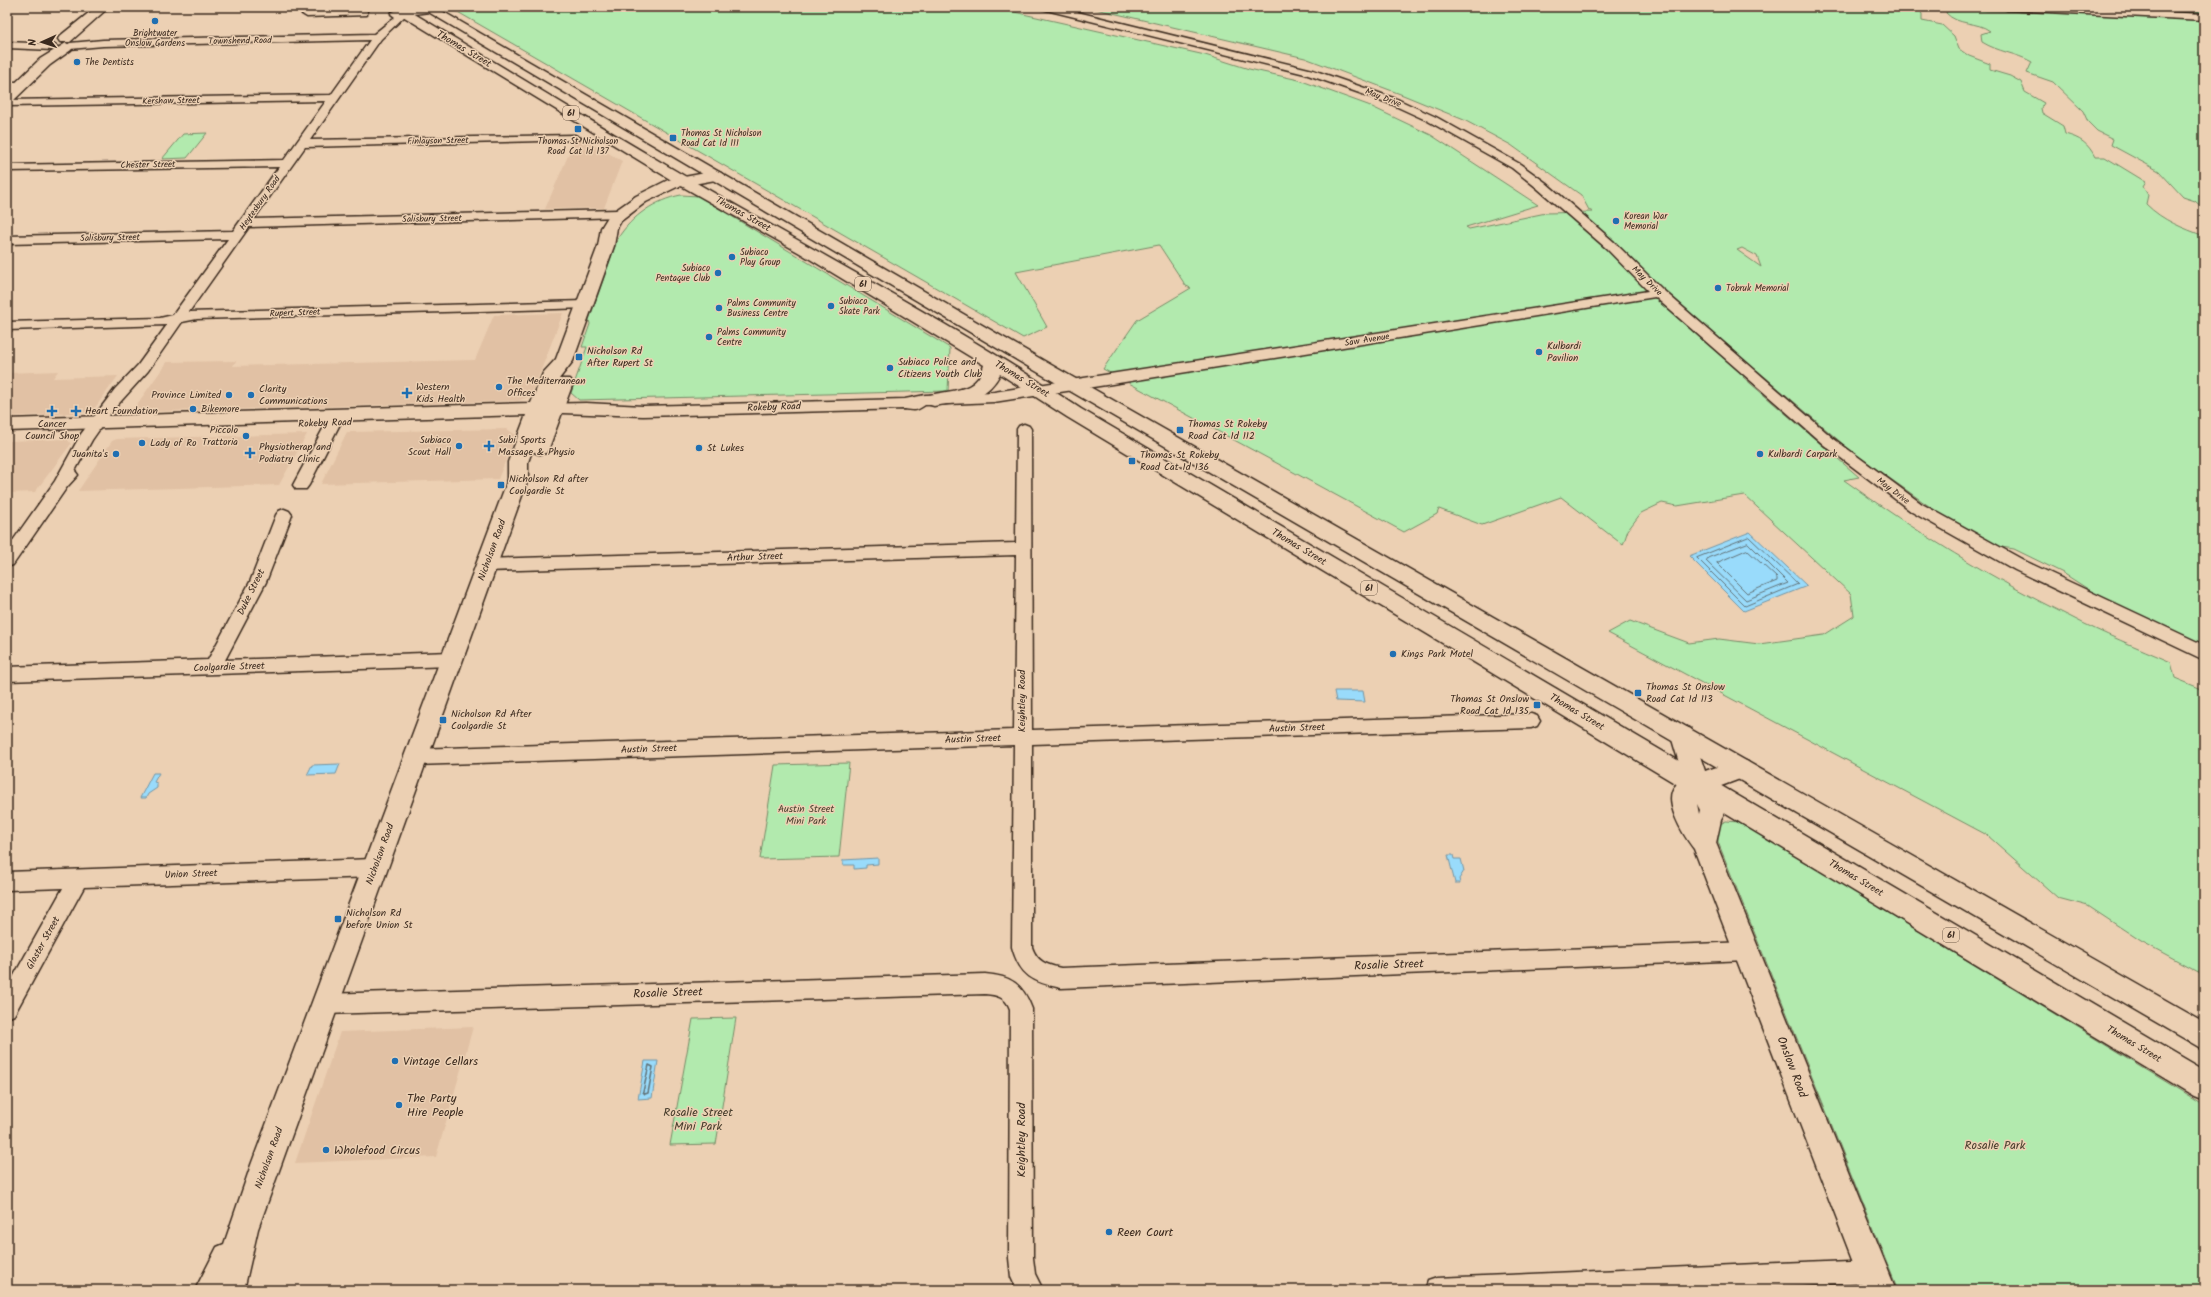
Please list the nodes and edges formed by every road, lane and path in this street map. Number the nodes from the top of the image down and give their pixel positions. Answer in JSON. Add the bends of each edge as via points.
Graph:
{"nodes":[{"id":1,"x":103,"y":7,"type":"edge"},
{"id":2,"x":1045,"y":7,"type":"edge"},
{"id":3,"x":2007,"y":7,"type":"edge"},
{"id":4,"x":428,"y":8,"type":"edge"},
{"id":5,"x":401,"y":9,"type":"edge"},
{"id":6,"x":310,"y":10,"type":"edge"},
{"id":7,"x":363,"y":13,"type":"dead end"},
{"id":8,"x":2204,"y":17,"type":"edge"},
{"id":9,"x":377,"y":37,"type":"junction"},
{"id":10,"x":287,"y":40,"type":"junction"},
{"id":11,"x":65,"y":43,"type":"junction"},
{"id":12,"x":7,"y":45,"type":"edge"},
{"id":13,"x":7,"y":85,"type":"edge"},
{"id":14,"x":22,"y":85,"type":"junction"},
{"id":15,"x":334,"y":98,"type":"junction"},
{"id":16,"x":7,"y":99,"type":"edge"},
{"id":17,"x":7,"y":104,"type":"edge"},
{"id":18,"x":575,"y":138,"type":"dead end"},
{"id":19,"x":301,"y":144,"type":"junction"},
{"id":20,"x":288,"y":163,"type":"junction"},
{"id":21,"x":695,"y":164,"type":"junction"},
{"id":22,"x":7,"y":168,"type":"edge"},
{"id":23,"x":716,"y":176,"type":"junction"},
{"id":24,"x":683,"y":181,"type":"junction"},
{"id":25,"x":618,"y":214,"type":"junction"},
{"id":26,"x":246,"y":223,"type":"junction"},
{"id":27,"x":237,"y":235,"type":"junction"},
{"id":28,"x":7,"y":240,"type":"edge"},
{"id":29,"x":606,"y":246,"type":"junction"},
{"id":30,"x":1658,"y":293,"type":"junction"},
{"id":31,"x":584,"y":305,"type":"junction"},
{"id":32,"x":178,"y":319,"type":"junction"},
{"id":33,"x":7,"y":326,"type":"edge"},
{"id":34,"x":994,"y":362,"type":"junction"},
{"id":35,"x":1075,"y":386,"type":"junction"},
{"id":36,"x":1042,"y":390,"type":"junction"},
{"id":37,"x":934,"y":400,"type":"junction"},
{"id":38,"x":905,"y":404,"type":"junction"},
{"id":39,"x":544,"y":414,"type":"junction"},
{"id":40,"x":335,"y":419,"type":"junction"},
{"id":41,"x":7,"y":425,"type":"edge"},
{"id":42,"x":102,"y":426,"type":"junction"},
{"id":43,"x":1024,"y":429,"type":"dead end"},
{"id":44,"x":7,"y":432,"type":"edge"},
{"id":45,"x":301,"y":485,"type":"dead end"},
{"id":46,"x":284,"y":515,"type":"dead end"},
{"id":47,"x":1023,"y":549,"type":"junction"},
{"id":48,"x":7,"y":561,"type":"edge"},
{"id":49,"x":486,"y":565,"type":"junction"},
{"id":50,"x":2204,"y":653,"type":"edge"},
{"id":51,"x":451,"y":659,"type":"junction"},
{"id":52,"x":213,"y":667,"type":"junction"},
{"id":53,"x":7,"y":674,"type":"edge"},
{"id":54,"x":1531,"y":721,"type":"dead end"},
{"id":55,"x":1683,"y":736,"type":"junction"},
{"id":56,"x":1022,"y":737,"type":"junction"},
{"id":57,"x":415,"y":757,"type":"junction"},
{"id":58,"x":1740,"y":769,"type":"junction"},
{"id":59,"x":1697,"y":784,"type":"junction"},
{"id":60,"x":374,"y":868,"type":"junction"},
{"id":61,"x":79,"y":878,"type":"junction"},
{"id":62,"x":7,"y":881,"type":"edge"},
{"id":63,"x":1747,"y":951,"type":"junction"},
{"id":64,"x":1033,"y":969,"type":"joint"},
{"id":65,"x":1011,"y":991,"type":"joint"},
{"id":66,"x":324,"y":1004,"type":"junction"},
{"id":67,"x":7,"y":1008,"type":"edge"},
{"id":68,"x":2204,"y":1037,"type":"edge"},
{"id":69,"x":2204,"y":1086,"type":"edge"},
{"id":70,"x":243,"y":1229,"type":"junction"},
{"id":71,"x":1877,"y":1280,"type":"edge"},
{"id":72,"x":211,"y":1290,"type":"edge"},
{"id":73,"x":228,"y":1290,"type":"edge"},
{"id":74,"x":1030,"y":1290,"type":"edge"},
{"id":75,"x":1447,"y":1290,"type":"edge"}],
"edges":[{"from":1,"to":11,"type":"main road"},
{"from":2,"to":30,"type":"street","name":"May Drive","via":[[1309,72],[1395,102],[1432,119],[1516,166],[1541,185],[1610,245]]},
{"from":3,"to":8,"type":"street"},
{"from":4,"to":5,"type":"street"},
{"from":4,"to":21,"type":"main road","name":"Thomas Street","number":"61"},
{"from":5,"to":9,"type":"street","name":"Heytesbury Road","via":[[397,20]]},
{"from":5,"to":24,"type":"main road","name":"Thomas Street","number":"61"},
{"from":6,"to":7,"type":"street"},
{"from":6,"to":10,"type":"street"},
{"from":9,"to":10,"type":"street","name":"Townshend Road"},
{"from":9,"to":15,"type":"street","name":"Heytesbury Road"},
{"from":10,"to":11,"type":"street","name":"Townshend Road"},
{"from":11,"to":12,"type":"street","name":"Townshend Road"},
{"from":11,"to":14,"type":"main road"},
{"from":13,"to":14,"type":"street"},
{"from":14,"to":16,"type":"main road"},
{"from":15,"to":17,"type":"street","name":"Kershaw Street"},
{"from":15,"to":19,"type":"street","name":"Heytesbury Road"},
{"from":18,"to":19,"type":"street","name":"Finlayson Street"},
{"from":19,"to":20,"type":"street","name":"Heytesbury Road"},
{"from":20,"to":22,"type":"street","name":"Chester Street"},
{"from":20,"to":26,"type":"street","name":"Heytesbury Road"},
{"from":21,"to":23,"type":"main road","name":"Thomas Street","number":"61"},
{"from":21,"to":24,"type":"main road","name":"Nicholson Road"},
{"from":23,"to":24,"type":"main road","name":"Nicholson Road"},
{"from":23,"to":35,"type":"main road","name":"Thomas Street","number":"61"},
{"from":24,"to":25,"type":"main road","name":"Nicholson Road","via":[[648,195]]},
{"from":24,"to":29,"type":"main road","name":"Nicholson Road","via":[[681,188],[634,213]]},
{"from":24,"to":34,"type":"main road","name":"Thomas Street","number":"61","via":[[806,250]]},
{"from":25,"to":26,"type":"street","name":"Salisbury Street"},
{"from":25,"to":29,"type":"main road","name":"Nicholson Road","via":[[609,228]]},
{"from":26,"to":27,"type":"street","name":"Heytesbury Road"},
{"from":27,"to":28,"type":"street","name":"Salisbury Street"},
{"from":27,"to":32,"type":"street","name":"Heytesbury Road"},
{"from":29,"to":31,"type":"main road","name":"Nicholson Road"},
{"from":30,"to":35,"type":"street","name":"Saw Avenue"},
{"from":30,"to":50,"type":"street","name":"May Drive","via":[[1829,442],[1917,508],[2021,566]]},
{"from":31,"to":32,"type":"street","name":"Rupert Street","via":[[197,315]]},
{"from":31,"to":39,"type":"main road","name":"Nicholson Road","via":[[564,361],[567,372]]},
{"from":32,"to":33,"type":"street","name":"Rupert Street","via":[[160,322]]},
{"from":32,"to":42,"type":"street","name":"Heytesbury Road","via":[[143,368],[140,379]]},
{"from":34,"to":36,"type":"main road","name":"Thomas Street","number":"61"},
{"from":34,"to":37,"type":"main road","via":[[990,380],[982,388]]},
{"from":35,"to":36,"type":"street","name":"Rokeby Road"},
{"from":35,"to":55,"type":"main road","name":"Thomas Street","number":"61"},
{"from":36,"to":37,"type":"street","name":"Rokeby Road","via":[[994,397]]},
{"from":36,"to":38,"type":"street","name":"Rokeby Road","via":[[1032,400],[1009,405],[924,407]]},
{"from":36,"to":59,"type":"main road","name":"Thomas Street","number":"61","via":[[1074,413]]},
{"from":37,"to":38,"type":"street","name":"Rokeby Road"},
{"from":38,"to":39,"type":"street","name":"Rokeby Road","via":[[643,411],[618,417]]},
{"from":39,"to":40,"type":"main road","name":"Rokeby Road"},
{"from":39,"to":49,"type":"main road","name":"Nicholson Road","via":[[534,461],[518,479]]},
{"from":40,"to":42,"type":"main road","name":"Rokeby Road"},
{"from":40,"to":45,"type":"street"},
{"from":41,"to":42,"type":"main road","name":"Rokeby Road"},
{"from":42,"to":44,"type":"main road","name":"Rokeby Road"},
{"from":42,"to":48,"type":"street","name":"Heytesbury Road","via":[[80,465],[62,483]]},
{"from":43,"to":47,"type":"street","name":"Keightley Road"},
{"from":46,"to":52,"type":"street","name":"Duke Street","via":[[258,582]]},
{"from":47,"to":49,"type":"street","name":"Arthur Street"},
{"from":47,"to":56,"type":"street","name":"Keightley Road"},
{"from":49,"to":51,"type":"main road","name":"Nicholson Road"},
{"from":51,"to":52,"type":"street","name":"Coolgardie Street"},
{"from":51,"to":57,"type":"main road","name":"Nicholson Road"},
{"from":52,"to":53,"type":"street","name":"Coolgardie Street"},
{"from":54,"to":56,"type":"street","name":"Austin Street"},
{"from":55,"to":58,"type":"main road","name":"Thomas Street","number":"61"},
{"from":55,"to":59,"type":"main road","name":"Onslow Road"},
{"from":56,"to":57,"type":"street","name":"Austin Street"},
{"from":56,"to":64,"type":"street","name":"Keightley Road","via":[[1022,947],[1024,956]]},
{"from":57,"to":60,"type":"main road","name":"Nicholson Road"},
{"from":58,"to":59,"type":"main road"},
{"from":58,"to":68,"type":"main road","name":"Thomas Street","number":"61"},
{"from":59,"to":63,"type":"main road","name":"Onslow Road","via":[[1714,811],[1710,816],[1704,844]]},
{"from":59,"to":69,"type":"main road","name":"Thomas Street","number":"61"},
{"from":60,"to":61,"type":"street","name":"Union Street"},
{"from":60,"to":66,"type":"main road","name":"Nicholson Road"},
{"from":61,"to":62,"type":"street","name":"Union Street"},
{"from":61,"to":67,"type":"street","name":"Gloster Street"},
{"from":63,"to":64,"type":"street","name":"Rosalie Street","via":[[1061,978],[1047,976]]},
{"from":63,"to":71,"type":"main road","name":"Onslow Road"},
{"from":65,"to":66,"type":"street","name":"Rosalie Street","via":[[1001,986],[985,984]]},
{"from":65,"to":74,"type":"street","name":"Keightley Road","via":[[1019,1000],[1021,1009],[1021,1258],[1024,1277]]},
{"from":66,"to":70,"type":"main road","name":"Nicholson Road"},
{"from":70,"to":72,"type":"main road","name":"Nicholson Road"},
{"from":70,"to":73,"type":"main road","name":"Nicholson Road"},
{"from":71,"to":75,"type":"street"}]}
